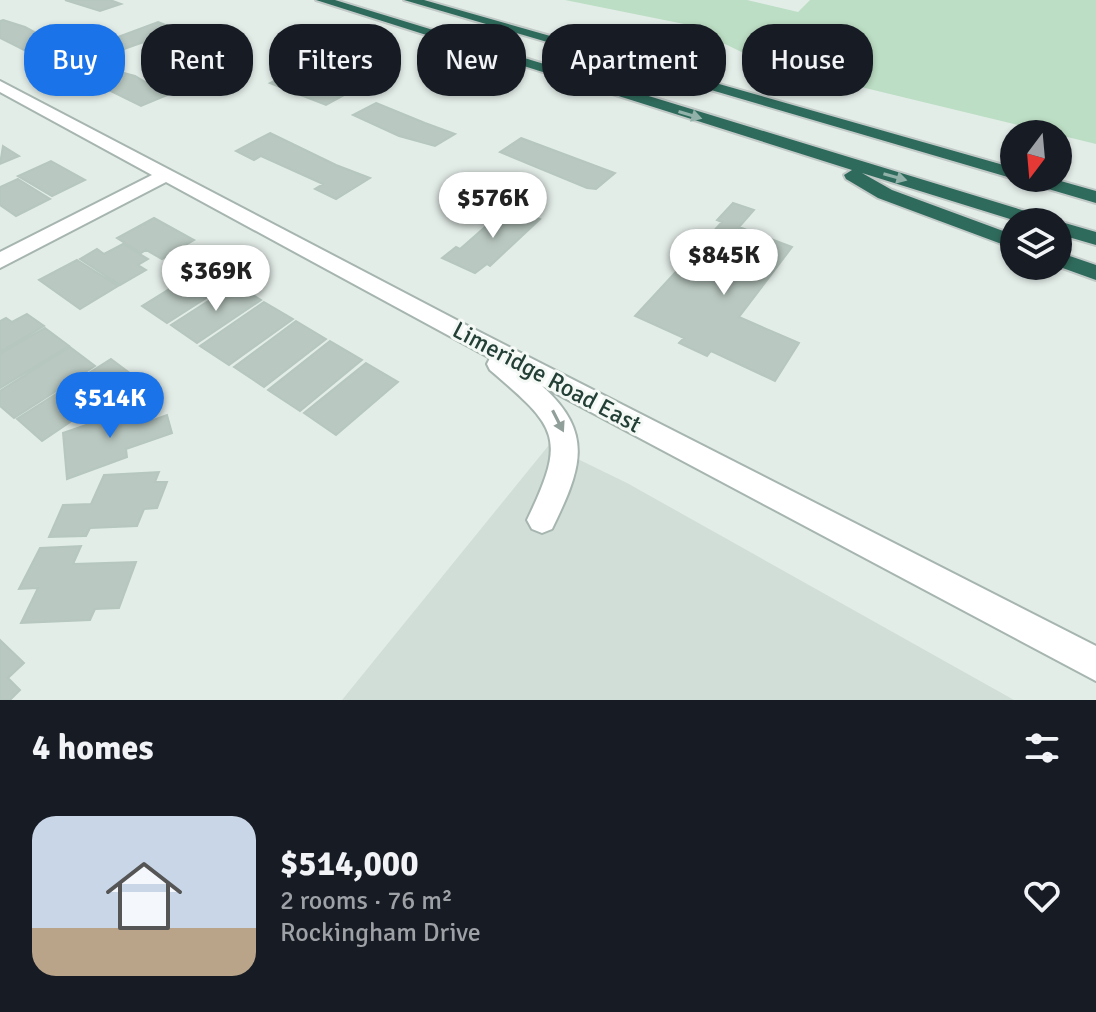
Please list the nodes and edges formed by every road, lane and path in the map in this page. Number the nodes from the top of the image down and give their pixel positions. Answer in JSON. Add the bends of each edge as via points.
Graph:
{"nodes":[{"id":1,"x":322,"y":0,"type":"edge"},
{"id":2,"x":410,"y":0,"type":"edge"},
{"id":3,"x":542,"y":38,"type":"edge"},
{"id":4,"x":726,"y":85,"type":"edge"},
{"id":5,"x":0,"y":86,"type":"edge"},
{"id":6,"x":726,"y":90,"type":"edge"},
{"id":7,"x":820,"y":156,"type":"junction"},
{"id":8,"x":1000,"y":158,"type":"edge"},
{"id":9,"x":1000,"y":170,"type":"edge"},
{"id":10,"x":166,"y":175,"type":"junction"},
{"id":11,"x":1072,"y":178,"type":"edge"},
{"id":12,"x":1096,"y":184,"type":"edge"},
{"id":13,"x":1072,"y":190,"type":"edge"},
{"id":14,"x":1096,"y":197,"type":"edge"},
{"id":15,"x":1000,"y":210,"type":"edge"},
{"id":16,"x":1072,"y":231,"type":"edge"},
{"id":17,"x":1000,"y":237,"type":"edge"},
{"id":18,"x":1096,"y":239,"type":"edge"},
{"id":19,"x":0,"y":261,"type":"edge"},
{"id":20,"x":1072,"y":264,"type":"edge"},
{"id":21,"x":1096,"y":273,"type":"edge"},
{"id":22,"x":460,"y":332,"type":"junction"},
{"id":23,"x":542,"y":520,"type":"dead end"},
{"id":24,"x":1096,"y":664,"type":"edge"}],
"edges":[{"from":1,"to":7,"type":"highway","one_way":true},
{"from":2,"to":3,"type":"highway"},
{"from":4,"to":8,"type":"highway"},
{"from":5,"to":10,"type":"street","name":"Limeridge Road East"},
{"from":6,"to":9,"type":"highway"},
{"from":7,"to":15,"type":"highway","one_way":true},
{"from":7,"to":17,"type":"highway","via":[[885,194]]},
{"from":10,"to":19,"type":"street"},
{"from":10,"to":22,"type":"street","name":"Limeridge Road East"},
{"from":11,"to":12,"type":"highway"},
{"from":13,"to":14,"type":"highway"},
{"from":16,"to":18,"type":"highway"},
{"from":20,"to":21,"type":"highway"},
{"from":22,"to":23,"type":"street","one_way":true,"via":[[551,407],[563,428],[566,463]]},
{"from":22,"to":24,"type":"street","name":"Limeridge Road East"}]}
